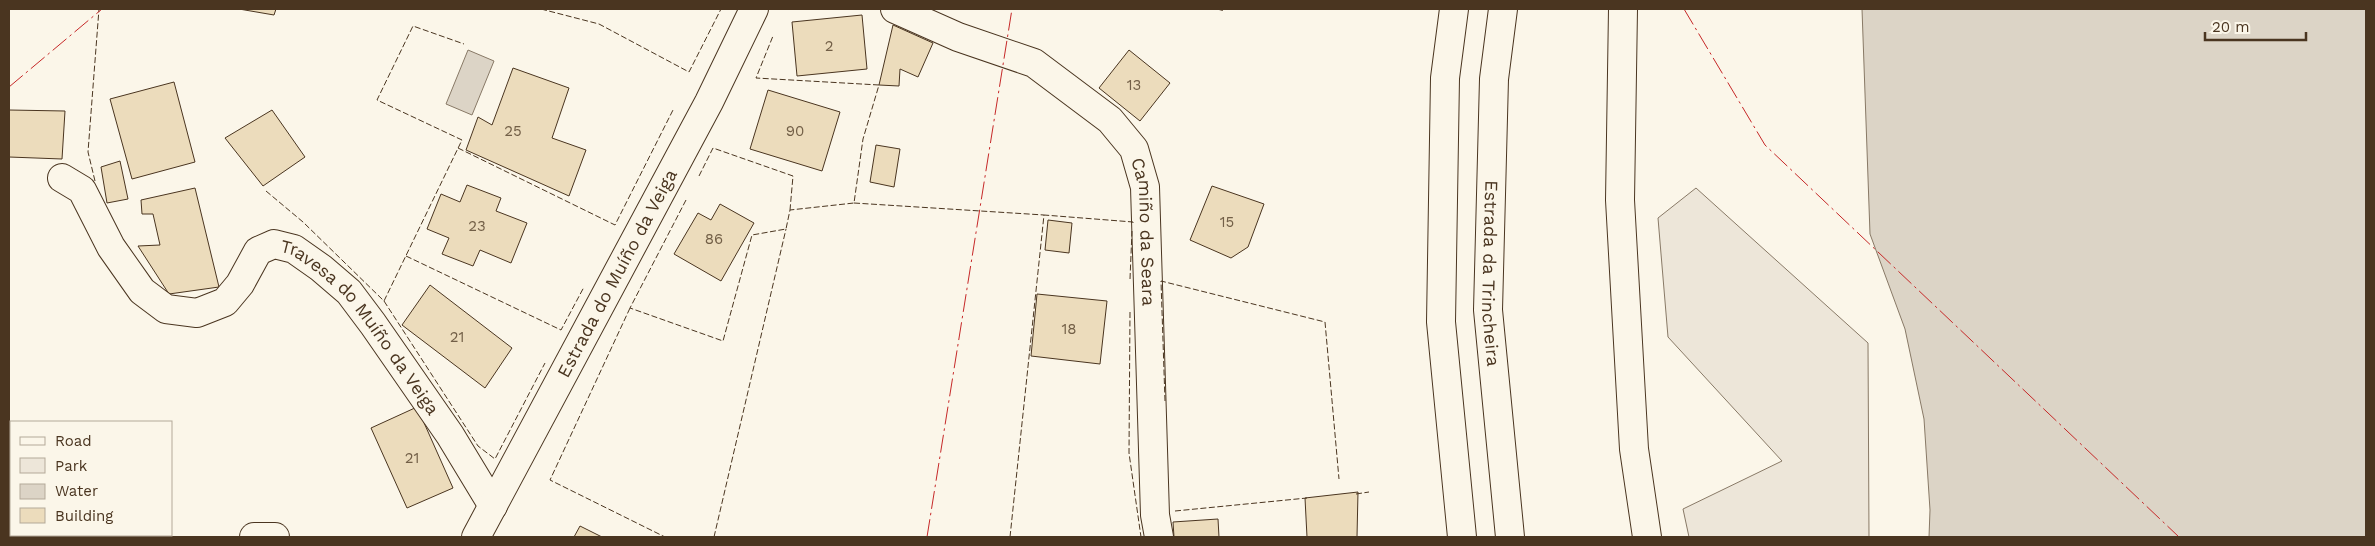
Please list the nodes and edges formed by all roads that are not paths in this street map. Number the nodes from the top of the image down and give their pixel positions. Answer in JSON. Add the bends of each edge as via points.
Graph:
{"nodes":[{"id":1,"x":754,"y":9,"type":"edge"},
{"id":2,"x":895,"y":9,"type":"edge"},
{"id":3,"x":1454,"y":9,"type":"edge"},
{"id":4,"x":1503,"y":9,"type":"edge"},
{"id":5,"x":1623,"y":9,"type":"edge"},
{"id":6,"x":62,"y":178,"type":"dead end"},
{"id":7,"x":493,"y":506,"type":"junction"},
{"id":8,"x":254,"y":537,"type":"edge"},
{"id":9,"x":275,"y":537,"type":"edge"},
{"id":10,"x":476,"y":537,"type":"edge"},
{"id":11,"x":1159,"y":537,"type":"edge"},
{"id":12,"x":1462,"y":537,"type":"edge"},
{"id":13,"x":1510,"y":537,"type":"edge"},
{"id":14,"x":1647,"y":537,"type":"edge"}],
"edges":[{"from":1,"to":7,"type":"main road","name":"Estrada do Muíño da Veiga","via":[[709,102]]},
{"from":2,"to":11,"type":"main road","name":"Camiño da Seara","via":[[958,37],[1034,63],[1110,120],[1134,148],[1145,186],[1155,514]]},
{"from":3,"to":12,"type":"main road","via":[[1445,78],[1441,322]]},
{"from":4,"to":13,"type":"main road","name":"Estrada da Trincheira","via":[[1494,79],[1488,310]]},
{"from":5,"to":14,"type":"main road","via":[[1620,200],[1634,449]]},
{"from":6,"to":7,"type":"main road","name":"Travesa do Muíño da Veiga","via":[[82,190],[111,247],[142,291],[166,309],[197,314],[225,302],[240,284],[258,251],[274,244],[294,249],[321,268],[349,292],[373,324],[450,435]]},
{"from":7,"to":10,"type":"main road","name":"Estrada do Muíño da Veiga"},
{"from":8,"to":9,"type":"main road"}]}
